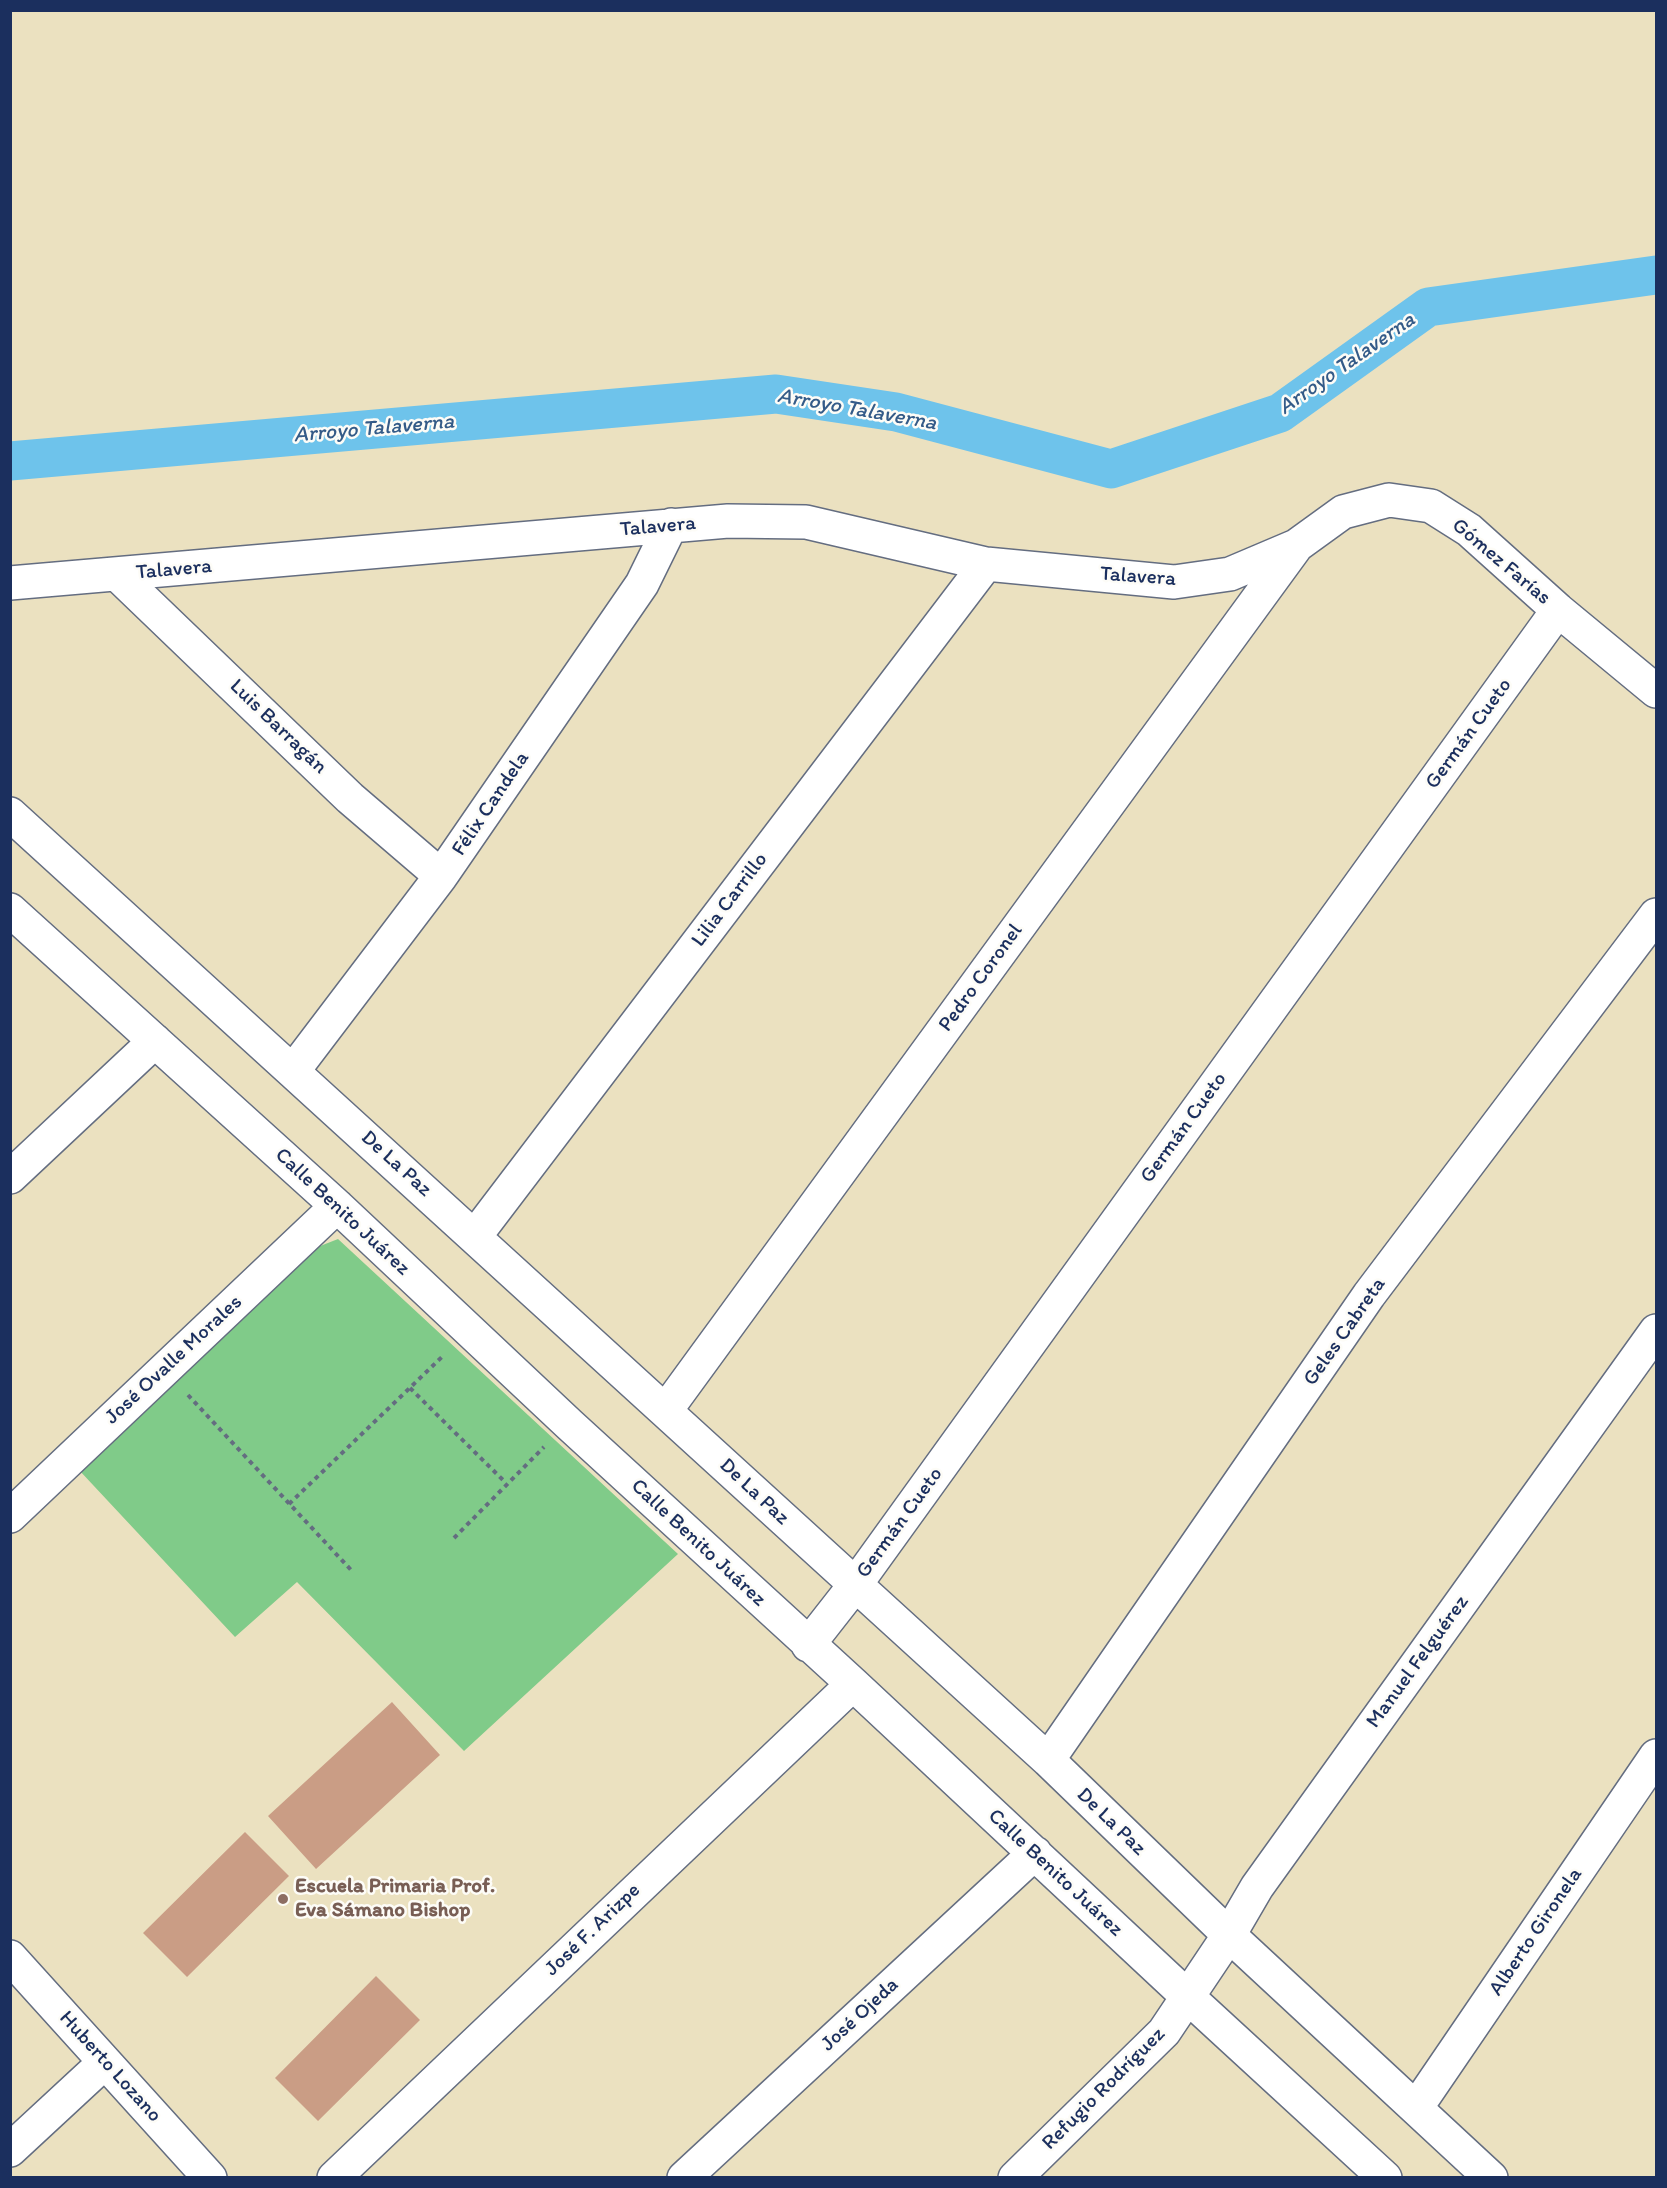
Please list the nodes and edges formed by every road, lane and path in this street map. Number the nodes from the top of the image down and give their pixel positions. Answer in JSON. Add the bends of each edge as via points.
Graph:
{"nodes":[{"id":1,"x":671,"y":525,"type":"junction"},
{"id":2,"x":1296,"y":546,"type":"junction"},
{"id":3,"x":986,"y":564,"type":"junction"},
{"id":4,"x":118,"y":575,"type":"junction"},
{"id":5,"x":10,"y":583,"type":"edge"},
{"id":6,"x":1558,"y":610,"type":"junction"},
{"id":7,"x":1656,"y":692,"type":"edge"},
{"id":8,"x":10,"y":814,"type":"edge"},
{"id":9,"x":441,"y":876,"type":"junction"},
{"id":10,"x":10,"y":910,"type":"edge"},
{"id":11,"x":1656,"y":915,"type":"edge"},
{"id":12,"x":155,"y":1041,"type":"junction"},
{"id":13,"x":293,"y":1071,"type":"junction"},
{"id":14,"x":10,"y":1177,"type":"edge"},
{"id":15,"x":337,"y":1206,"type":"junction"},
{"id":16,"x":475,"y":1236,"type":"junction"},
{"id":17,"x":1656,"y":1331,"type":"edge"},
{"id":18,"x":446,"y":1353,"type":"dead end"},
{"id":19,"x":181,"y":1388,"type":"dead end"},
{"id":20,"x":410,"y":1388,"type":"junction"},
{"id":21,"x":666,"y":1410,"type":"junction"},
{"id":22,"x":544,"y":1446,"type":"dead end"},
{"id":23,"x":505,"y":1482,"type":"dead end"},
{"id":24,"x":289,"y":1504,"type":"junction"},
{"id":25,"x":10,"y":1516,"type":"edge"},
{"id":26,"x":454,"y":1538,"type":"dead end"},
{"id":27,"x":352,"y":1571,"type":"dead end"},
{"id":28,"x":855,"y":1585,"type":"junction"},
{"id":29,"x":808,"y":1645,"type":"junction"},
{"id":30,"x":853,"y":1684,"type":"junction"},
{"id":31,"x":1656,"y":1756,"type":"edge"},
{"id":32,"x":1048,"y":1761,"type":"junction"},
{"id":33,"x":1035,"y":1853,"type":"junction"},
{"id":34,"x":1229,"y":1935,"type":"junction"},
{"id":35,"x":10,"y":1957,"type":"edge"},
{"id":36,"x":1188,"y":1997,"type":"junction"},
{"id":37,"x":105,"y":2062,"type":"junction"},
{"id":38,"x":1416,"y":2108,"type":"junction"},
{"id":39,"x":10,"y":2150,"type":"edge"},
{"id":40,"x":1380,"y":2176,"type":"edge"},
{"id":41,"x":210,"y":2178,"type":"edge"},
{"id":42,"x":334,"y":2178,"type":"edge"},
{"id":43,"x":684,"y":2178,"type":"edge"},
{"id":44,"x":1015,"y":2178,"type":"edge"},
{"id":45,"x":1491,"y":2178,"type":"edge"}],
"edges":[{"from":1,"to":3,"type":"street","name":"Talavera","via":[[806,522]]},
{"from":1,"to":4,"type":"street","name":"Talavera"},
{"from":1,"to":9,"type":"street","name":"Félix Candela","via":[[642,584]]},
{"from":2,"to":3,"type":"street","name":"Talavera","via":[[1230,574],[1174,582]]},
{"from":2,"to":6,"type":"street","name":"Gómez Farías","via":[[1343,512],[1389,500],[1431,507],[1468,530]]},
{"from":2,"to":21,"type":"street","name":"Pedro Coronel"},
{"from":3,"to":16,"type":"street","name":"Lilia Carrillo"},
{"from":4,"to":5,"type":"street","name":"Talavera"},
{"from":4,"to":9,"type":"street","name":"Luis Barragán","via":[[350,798]]},
{"from":6,"to":7,"type":"street","name":"Gómez Farías"},
{"from":6,"to":28,"type":"street","name":"Germán Cueto"},
{"from":8,"to":13,"type":"street","name":"De La Paz"},
{"from":9,"to":13,"type":"street","name":"Félix Candela"},
{"from":10,"to":12,"type":"street","name":"Calle Benito Juárez"},
{"from":11,"to":32,"type":"street","name":"Geles Cabreta","via":[[1369,1295]]},
{"from":12,"to":14,"type":"street"},
{"from":12,"to":15,"type":"street","name":"Calle Benito Juárez"},
{"from":13,"to":16,"type":"street","name":"De La Paz"},
{"from":15,"to":25,"type":"street","name":"José Ovalle Morales"},
{"from":15,"to":29,"type":"street","name":"Calle Benito Juárez"},
{"from":16,"to":21,"type":"street","name":"De La Paz"},
{"from":17,"to":34,"type":"street","name":"Manuel Felguérez","via":[[1257,1887]]},
{"from":18,"to":20,"type":"path"},
{"from":19,"to":24,"type":"path"},
{"from":20,"to":23,"type":"path"},
{"from":20,"to":24,"type":"path"},
{"from":21,"to":28,"type":"street","name":"De La Paz"},
{"from":22,"to":26,"type":"path"},
{"from":24,"to":27,"type":"path"},
{"from":28,"to":29,"type":"street","name":"Germán Cueto"},
{"from":28,"to":32,"type":"street","name":"De La Paz"},
{"from":29,"to":30,"type":"street","name":"Calle Benito Juárez"},
{"from":30,"to":33,"type":"street","name":"Calle Benito Juárez"},
{"from":30,"to":42,"type":"street","name":"José F. Arizpe"},
{"from":31,"to":38,"type":"street","name":"Alberto Gironela"},
{"from":32,"to":34,"type":"street","name":"De La Paz"},
{"from":33,"to":36,"type":"street","name":"Calle Benito Juárez"},
{"from":33,"to":43,"type":"street","name":"José Ojeda"},
{"from":34,"to":36,"type":"street","name":"Manuel Felguérez"},
{"from":34,"to":38,"type":"street","name":"De La Paz"},
{"from":35,"to":37,"type":"street","name":"Huberto Lozano"},
{"from":36,"to":40,"type":"street","name":"Calle Benito Juárez"},
{"from":36,"to":44,"type":"street","name":"Refugio Rodríguez","via":[[1164,2032]]},
{"from":37,"to":39,"type":"street"},
{"from":37,"to":41,"type":"street","name":"Huberto Lozano"},
{"from":38,"to":45,"type":"street","name":"De La Paz"}]}
